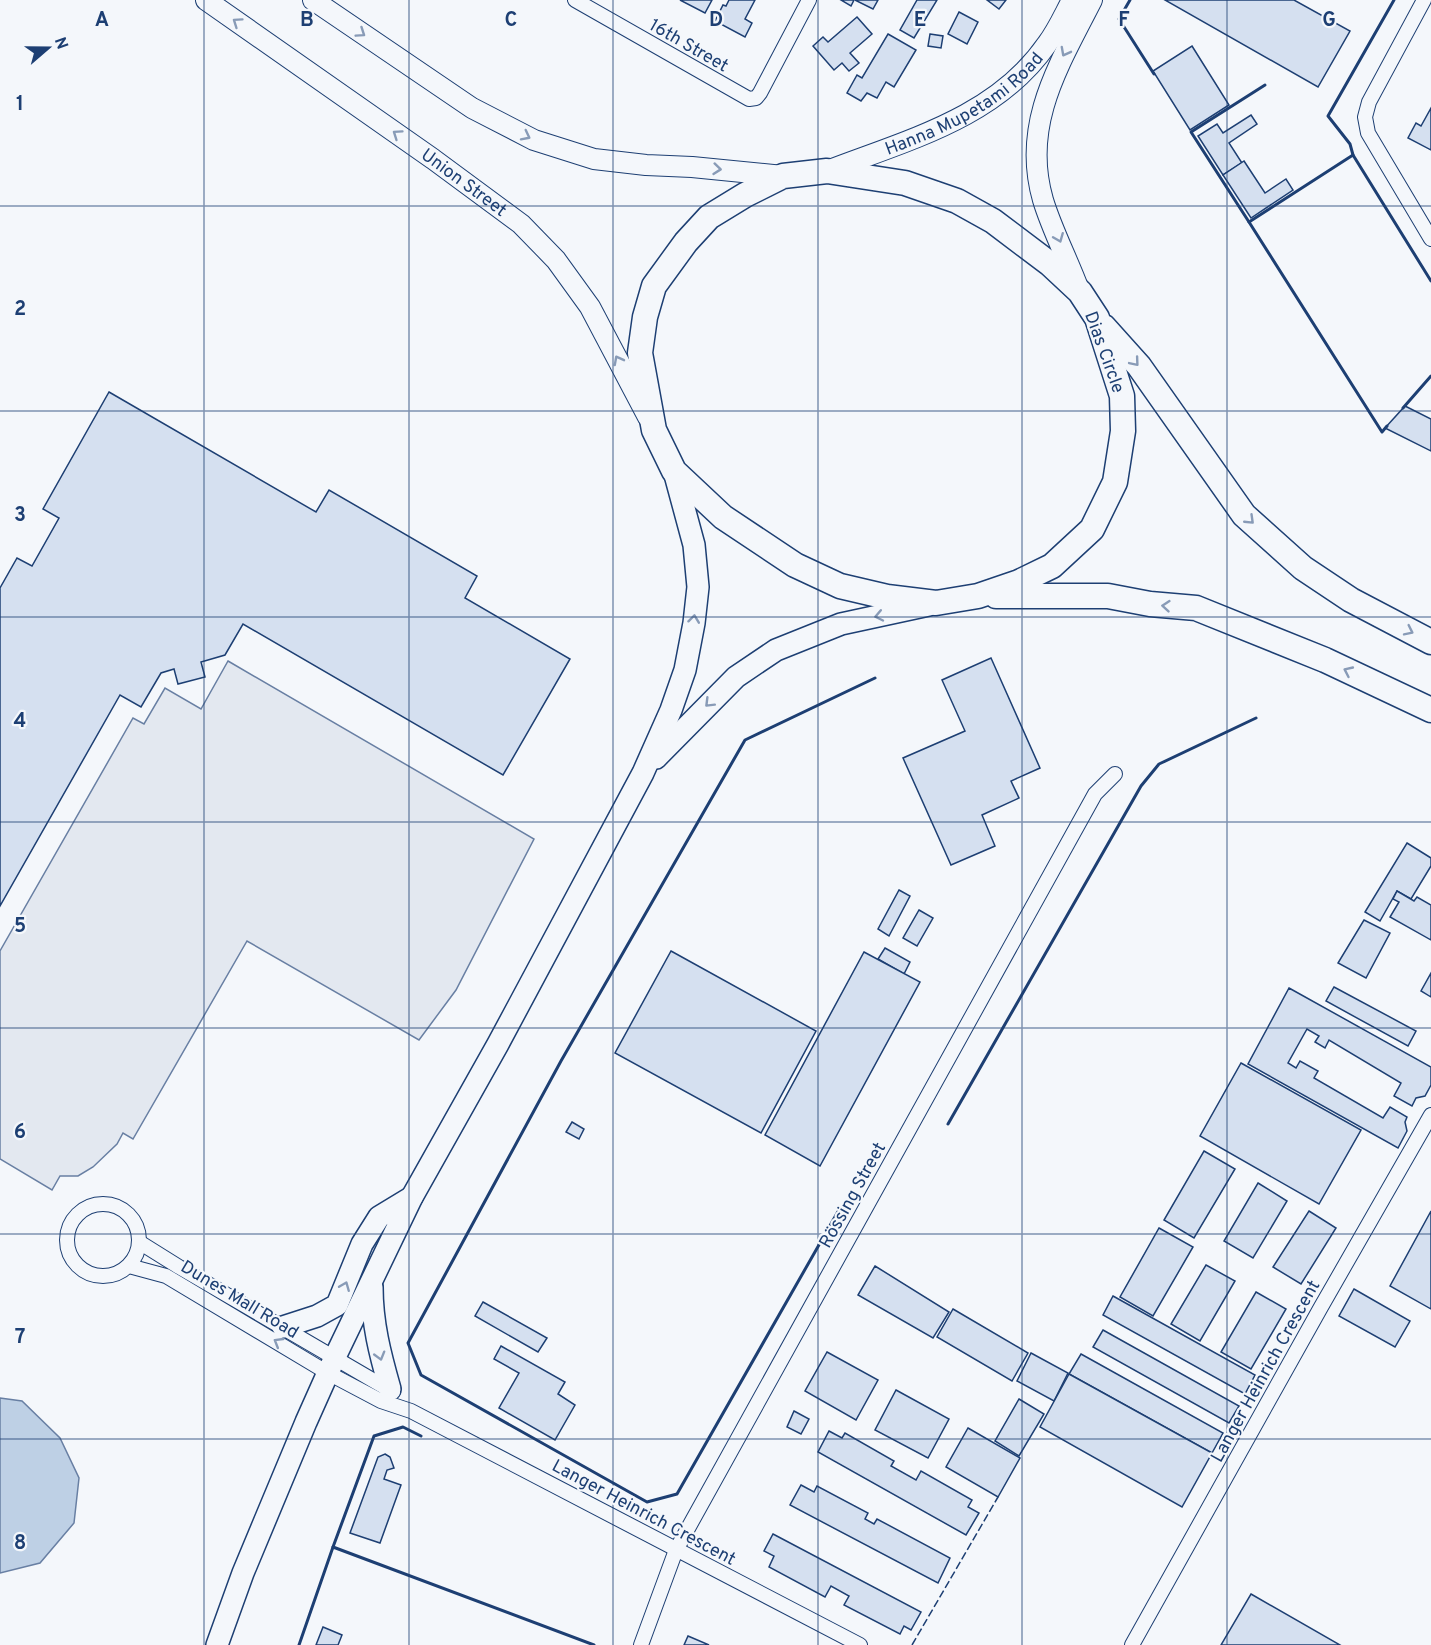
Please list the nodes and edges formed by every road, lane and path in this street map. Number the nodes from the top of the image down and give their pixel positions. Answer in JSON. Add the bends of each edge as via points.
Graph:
{"nodes":[{"id":1,"x":206,"y":0,"type":"edge"},
{"id":2,"x":313,"y":0,"type":"edge"},
{"id":3,"x":575,"y":0,"type":"edge"},
{"id":4,"x":809,"y":0,"type":"edge"},
{"id":5,"x":1072,"y":0,"type":"edge"},
{"id":6,"x":1092,"y":0,"type":"edge"},
{"id":7,"x":1424,"y":0,"type":"edge"},
{"id":8,"x":827,"y":171,"type":"junction"},
{"id":9,"x":783,"y":176,"type":"junction"},
{"id":10,"x":1431,"y":239,"type":"edge"},
{"id":11,"x":1080,"y":292,"type":"junction"},
{"id":12,"x":1097,"y":318,"type":"junction"},
{"id":13,"x":654,"y":430,"type":"junction"},
{"id":14,"x":674,"y":471,"type":"junction"},
{"id":15,"x":978,"y":596,"type":"junction"},
{"id":16,"x":936,"y":603,"type":"junction"},
{"id":17,"x":1431,"y":642,"type":"edge"},
{"id":18,"x":1431,"y":710,"type":"edge"},
{"id":19,"x":643,"y":773,"type":"junction"},
{"id":20,"x":1115,"y":774,"type":"dead end"},
{"id":21,"x":1431,"y":1115,"type":"edge"},
{"id":22,"x":412,"y":1197,"type":"junction"},
{"id":23,"x":139,"y":1242,"type":"junction"},
{"id":24,"x":129,"y":1266,"type":"junction"},
{"id":25,"x":372,"y":1280,"type":"junction"},
{"id":26,"x":283,"y":1327,"type":"junction"},
{"id":27,"x":331,"y":1365,"type":"junction"},
{"id":28,"x":390,"y":1389,"type":"junction"},
{"id":29,"x":411,"y":1411,"type":"junction"},
{"id":30,"x":676,"y":1550,"type":"junction"},
{"id":31,"x":217,"y":1645,"type":"edge"},
{"id":32,"x":641,"y":1645,"type":"edge"},
{"id":33,"x":860,"y":1645,"type":"edge"},
{"id":34,"x":1132,"y":1645,"type":"edge"}],
"edges":[{"from":13,"to":1,"type":"main road","name":"Union Street","one_way":true,"via":[[590,307],[556,260],[521,224]]},
{"from":2,"to":9,"type":"main road","one_way":true,"via":[[472,108],[534,140],[594,159]]},
{"from":3,"to":4,"type":"street","name":"16th Street","via":[[749,99],[756,98]]},
{"from":5,"to":8,"type":"main road","name":"Hanna Mupetami Road","via":[[1048,43],[995,98],[936,129]]},
{"from":6,"to":11,"type":"main road","name":"Hanna Mupetami Road","one_way":true,"via":[[1047,92],[1037,141],[1044,200]]},
{"from":7,"to":10,"type":"street","via":[[1369,102],[1365,117],[1368,133]]},
{"from":8,"to":9,"type":"highway","name":"Dias Circle"},
{"from":8,"to":11,"type":"highway","name":"Dias Circle","via":[[905,183],[957,201],[993,221]]},
{"from":9,"to":13,"type":"highway","name":"Dias Circle","via":[[710,217],[654,286],[640,353]]},
{"from":11,"to":12,"type":"highway","name":"Dias Circle"},
{"from":12,"to":15,"type":"highway","name":"Dias Circle","via":[[1122,396],[1123,431],[1115,482],[1092,529],[1052,566]]},
{"from":12,"to":17,"type":"highway","one_way":true,"via":[[1139,366],[1244,515],[1303,568],[1351,600]]},
{"from":13,"to":14,"type":"highway","name":"Dias Circle"},
{"from":14,"to":16,"type":"highway","name":"Dias Circle","via":[[723,517],[795,565],[840,586]]},
{"from":19,"to":14,"type":"main road","one_way":true,"via":[[685,670],[698,587],[694,545]]},
{"from":15,"to":16,"type":"highway","name":"Dias Circle"},
{"from":18,"to":15,"type":"highway","one_way":true,"via":[[1325,660],[1196,608],[1108,596]]},
{"from":16,"to":19,"type":"main road","one_way":true,"via":[[841,624],[776,650],[736,677]]},
{"from":19,"to":22,"type":"main road"},
{"from":20,"to":30,"type":"street","name":"Rössing Street","via":[[1089,804]]},
{"from":21,"to":34,"type":"street","name":"Langer Heinrich Crescent"},
{"from":22,"to":25,"type":"main road"},
{"from":26,"to":22,"type":"main road","one_way":true,"via":[[337,1305],[362,1244],[379,1218]]},
{"from":23,"to":24,"type":"street"},
{"from":23,"to":24,"type":"street","via":[[131,1217],[109,1204],[84,1209],[71,1221],[67,1247],[81,1269],[106,1276]]},
{"from":23,"to":26,"type":"street","name":"Dunes Mall Road"},
{"from":27,"to":24,"type":"street","name":"Dunes Mall Road","one_way":true,"via":[[166,1276]]},
{"from":25,"to":27,"type":"main road"},
{"from":25,"to":28,"type":"main road","one_way":true,"via":[[372,1312]]},
{"from":26,"to":27,"type":"street","name":"Dunes Mall Road"},
{"from":27,"to":28,"type":"street","name":"Langer Heinrich Crescent"},
{"from":27,"to":29,"type":"street","name":"Langer Heinrich Crescent","via":[[381,1401]]},
{"from":27,"to":31,"type":"main road","via":[[243,1573]]},
{"from":28,"to":29,"type":"street","name":"Langer Heinrich Crescent"},
{"from":29,"to":30,"type":"street","name":"Langer Heinrich Crescent"},
{"from":30,"to":32,"type":"street","name":"Rössing Street"},
{"from":30,"to":33,"type":"street","name":"Langer Heinrich Crescent"}]}
